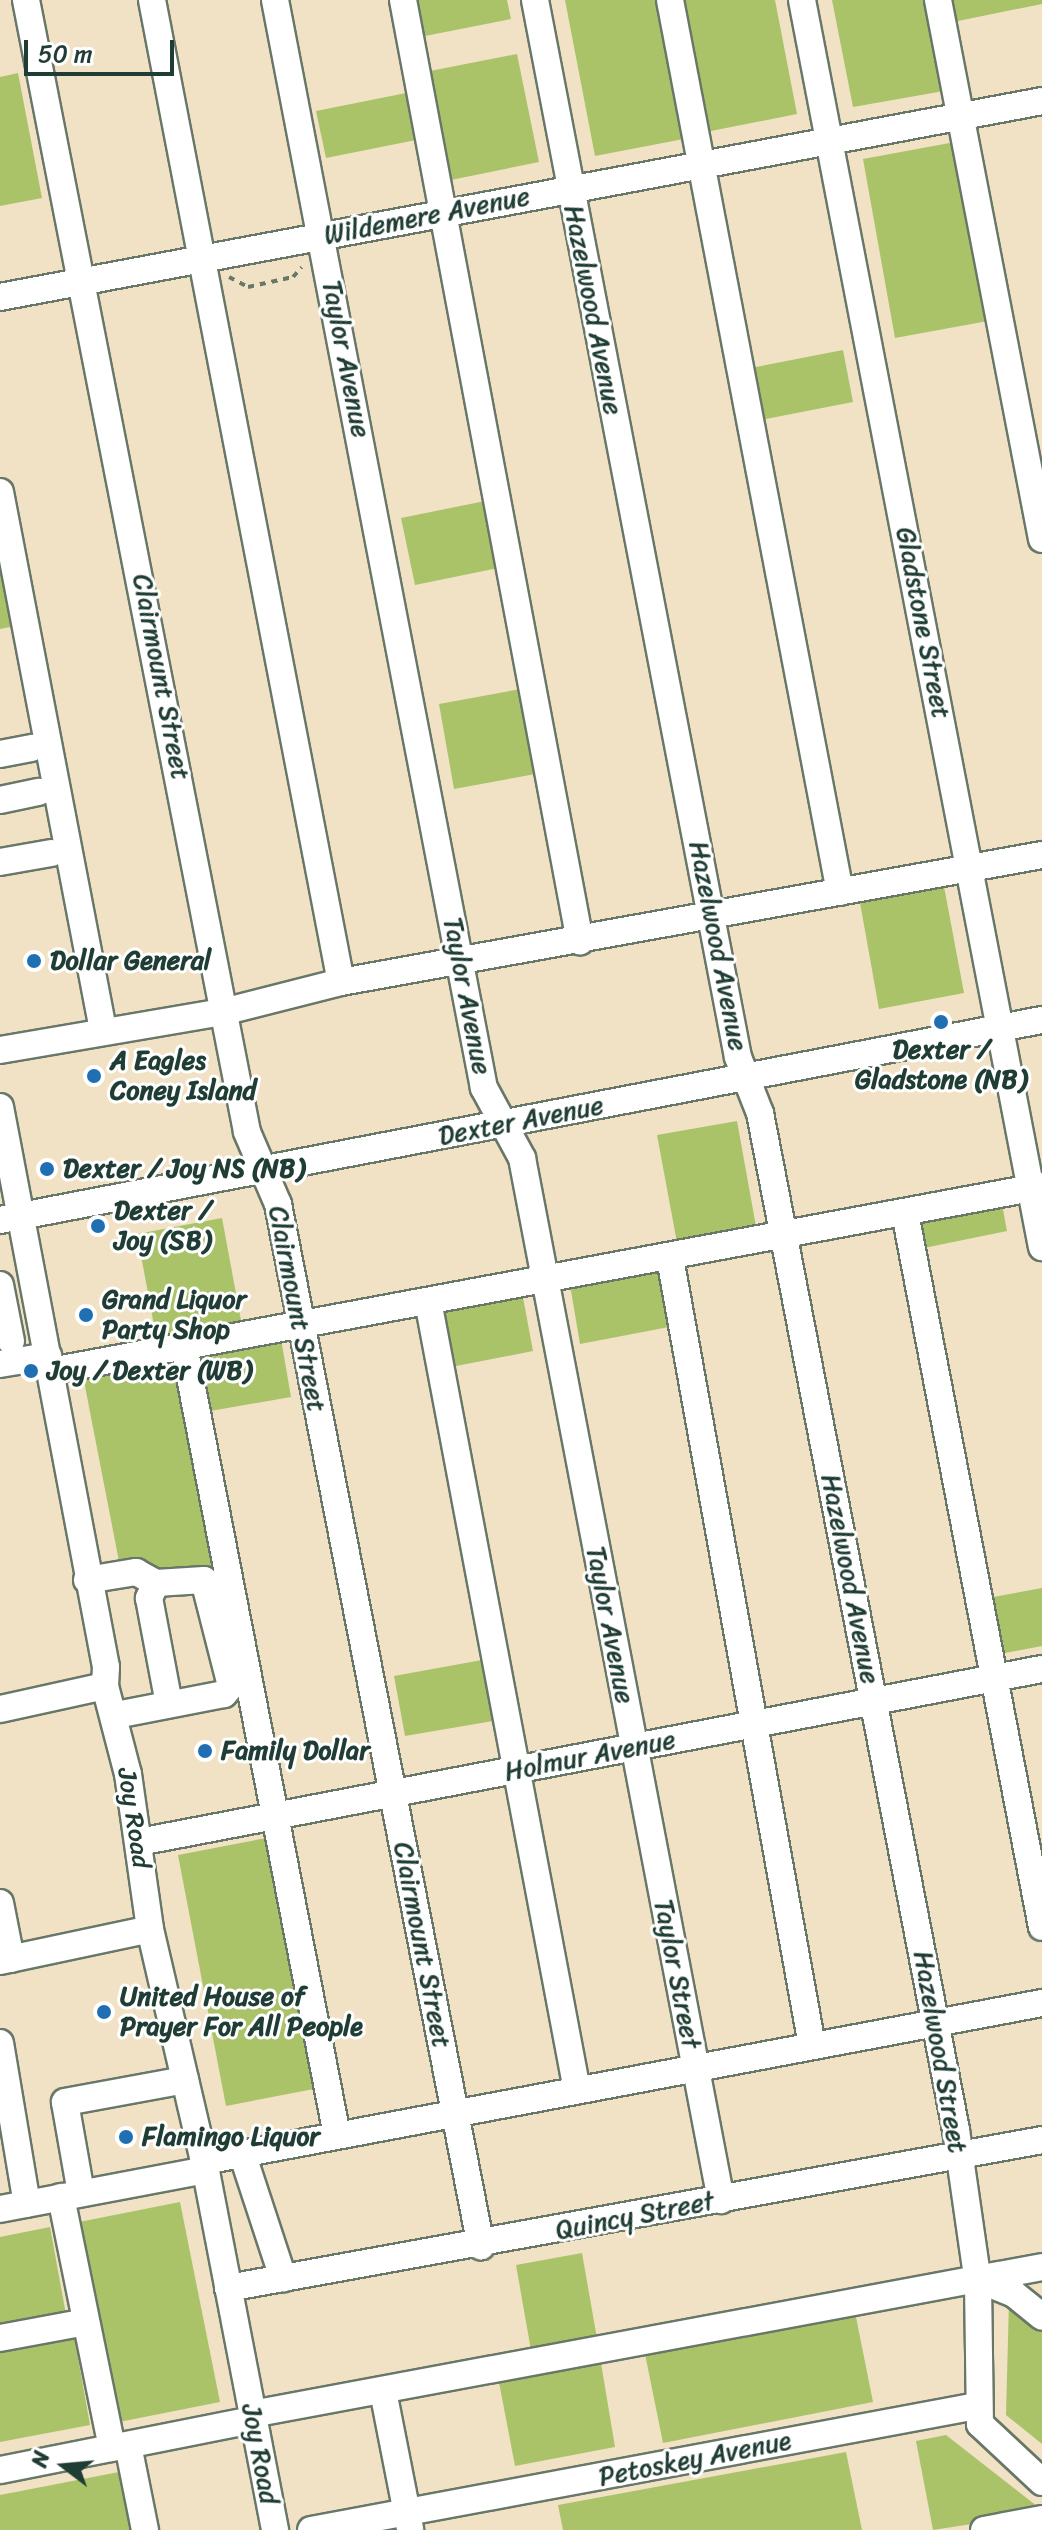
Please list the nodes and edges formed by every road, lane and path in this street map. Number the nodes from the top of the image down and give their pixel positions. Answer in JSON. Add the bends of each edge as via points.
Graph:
{"nodes":[{"id":1,"x":26,"y":0,"type":"edge"},
{"id":2,"x":152,"y":0,"type":"edge"},
{"id":3,"x":275,"y":0,"type":"edge"},
{"id":4,"x":403,"y":0,"type":"edge"},
{"id":5,"x":535,"y":0,"type":"edge"},
{"id":6,"x":670,"y":0,"type":"edge"},
{"id":7,"x":802,"y":0,"type":"edge"},
{"id":8,"x":938,"y":0,"type":"edge"},
{"id":9,"x":1042,"y":101,"type":"edge"},
{"id":10,"x":961,"y":117,"type":"junction"},
{"id":11,"x":831,"y":139,"type":"junction"},
{"id":12,"x":700,"y":165,"type":"junction"},
{"id":13,"x":570,"y":189,"type":"junction"},
{"id":14,"x":444,"y":213,"type":"junction"},
{"id":15,"x":322,"y":236,"type":"junction"},
{"id":16,"x":204,"y":259,"type":"junction"},
{"id":17,"x":304,"y":261,"type":"dead end"},
{"id":18,"x":227,"y":275,"type":"dead end"},
{"id":19,"x":83,"y":282,"type":"junction"},
{"id":20,"x":0,"y":297,"type":"edge"},
{"id":21,"x":0,"y":492,"type":"edge"},
{"id":22,"x":1042,"y":539,"type":"edge"},
{"id":23,"x":31,"y":748,"type":"dead end"},
{"id":24,"x":0,"y":754,"type":"edge"},
{"id":25,"x":39,"y":792,"type":"dead end"},
{"id":26,"x":0,"y":800,"type":"edge"},
{"id":27,"x":51,"y":853,"type":"dead end"},
{"id":28,"x":1042,"y":855,"type":"edge"},
{"id":29,"x":0,"y":862,"type":"edge"},
{"id":30,"x":970,"y":870,"type":"junction"},
{"id":31,"x":840,"y":892,"type":"junction"},
{"id":32,"x":711,"y":914,"type":"junction"},
{"id":33,"x":580,"y":941,"type":"junction"},
{"id":34,"x":459,"y":962,"type":"junction"},
{"id":35,"x":341,"y":982,"type":"junction"},
{"id":36,"x":223,"y":1012,"type":"junction"},
{"id":37,"x":1042,"y":1020,"type":"edge"},
{"id":38,"x":1000,"y":1028,"type":"junction"},
{"id":39,"x":103,"y":1030,"type":"junction"},
{"id":40,"x":0,"y":1050,"type":"edge"},
{"id":41,"x":747,"y":1076,"type":"junction"},
{"id":42,"x":0,"y":1107,"type":"edge"},
{"id":43,"x":502,"y":1125,"type":"junction"},
{"id":44,"x":3,"y":1138,"type":"edge"},
{"id":45,"x":263,"y":1170,"type":"junction"},
{"id":46,"x":1037,"y":1187,"type":"edge"},
{"id":47,"x":905,"y":1213,"type":"junction"},
{"id":48,"x":11,"y":1218,"type":"edge"},
{"id":49,"x":782,"y":1236,"type":"junction"},
{"id":50,"x":1042,"y":1247,"type":"edge"},
{"id":51,"x":670,"y":1258,"type":"junction"},
{"id":52,"x":33,"y":1275,"type":"junction"},
{"id":53,"x":544,"y":1279,"type":"junction"},
{"id":54,"x":0,"y":1282,"type":"edge"},
{"id":55,"x":428,"y":1301,"type":"junction"},
{"id":56,"x":301,"y":1325,"type":"junction"},
{"id":57,"x":184,"y":1346,"type":"junction"},
{"id":58,"x":4,"y":1349,"type":"edge"},
{"id":59,"x":48,"y":1354,"type":"junction"},
{"id":60,"x":87,"y":1580,"type":"junction"},
{"id":61,"x":156,"y":1583,"type":"junction"},
{"id":62,"x":1042,"y":1669,"type":"edge"},
{"id":63,"x":995,"y":1678,"type":"junction"},
{"id":64,"x":105,"y":1686,"type":"junction"},
{"id":65,"x":874,"y":1700,"type":"junction"},
{"id":66,"x":169,"y":1704,"type":"junction"},
{"id":67,"x":0,"y":1709,"type":"edge"},
{"id":68,"x":116,"y":1715,"type":"junction"},
{"id":69,"x":755,"y":1725,"type":"junction"},
{"id":70,"x":634,"y":1748,"type":"junction"},
{"id":71,"x":515,"y":1771,"type":"junction"},
{"id":72,"x":391,"y":1794,"type":"junction"},
{"id":73,"x":275,"y":1816,"type":"junction"},
{"id":74,"x":139,"y":1842,"type":"junction"},
{"id":75,"x":0,"y":1903,"type":"edge"},
{"id":76,"x":1042,"y":1927,"type":"edge"},
{"id":77,"x":150,"y":1929,"type":"junction"},
{"id":78,"x":6,"y":1960,"type":"edge"},
{"id":79,"x":1042,"y":2003,"type":"edge"},
{"id":80,"x":935,"y":2023,"type":"junction"},
{"id":81,"x":0,"y":2043,"type":"edge"},
{"id":82,"x":812,"y":2046,"type":"junction"},
{"id":83,"x":695,"y":2068,"type":"junction"},
{"id":84,"x":185,"y":2080,"type":"junction"},
{"id":85,"x":577,"y":2090,"type":"junction"},
{"id":86,"x":455,"y":2113,"type":"junction"},
{"id":87,"x":337,"y":2135,"type":"junction"},
{"id":88,"x":1042,"y":2140,"type":"edge"},
{"id":89,"x":242,"y":2153,"type":"junction"},
{"id":90,"x":959,"y":2156,"type":"junction"},
{"id":91,"x":205,"y":2165,"type":"junction"},
{"id":92,"x":71,"y":2195,"type":"junction"},
{"id":93,"x":721,"y":2200,"type":"junction"},
{"id":94,"x":13,"y":2206,"type":"edge"},
{"id":95,"x":481,"y":2246,"type":"junction"},
{"id":96,"x":1042,"y":2267,"type":"edge"},
{"id":97,"x":283,"y":2278,"type":"junction"},
{"id":98,"x":977,"y":2279,"type":"junction"},
{"id":99,"x":228,"y":2288,"type":"junction"},
{"id":100,"x":1042,"y":2317,"type":"edge"},
{"id":101,"x":86,"y":2322,"type":"junction"},
{"id":102,"x":0,"y":2338,"type":"edge"},
{"id":103,"x":383,"y":2391,"type":"junction"},
{"id":104,"x":977,"y":2406,"type":"junction"},
{"id":105,"x":253,"y":2417,"type":"junction"},
{"id":106,"x":120,"y":2446,"type":"junction"},
{"id":107,"x":0,"y":2470,"type":"edge"},
{"id":108,"x":1042,"y":2482,"type":"edge"},
{"id":109,"x":1042,"y":2519,"type":"edge"},
{"id":110,"x":409,"y":2521,"type":"edge"},
{"id":111,"x":145,"y":2530,"type":"edge"},
{"id":112,"x":275,"y":2530,"type":"edge"},
{"id":113,"x":311,"y":2530,"type":"edge"},
{"id":114,"x":984,"y":2530,"type":"edge"}],
"edges":[{"from":1,"to":19,"type":"street","name":"Clairmount Street"},
{"from":2,"to":16,"type":"street"},
{"from":3,"to":15,"type":"street"},
{"from":4,"to":14,"type":"street"},
{"from":5,"to":13,"type":"street"},
{"from":6,"to":12,"type":"street"},
{"from":7,"to":11,"type":"street","name":"Gladstone Street"},
{"from":8,"to":10,"type":"street"},
{"from":9,"to":10,"type":"street","name":"Wildemere Avenue"},
{"from":10,"to":11,"type":"street","name":"Wildemere Avenue"},
{"from":10,"to":22,"type":"street"},
{"from":11,"to":12,"type":"street","name":"Wildemere Avenue"},
{"from":11,"to":30,"type":"street","name":"Gladstone Street"},
{"from":12,"to":13,"type":"street","name":"Wildemere Avenue"},
{"from":12,"to":31,"type":"street"},
{"from":13,"to":14,"type":"street","name":"Wildemere Avenue"},
{"from":13,"to":32,"type":"street","name":"Hazelwood Avenue"},
{"from":14,"to":15,"type":"street","name":"Wildemere Avenue"},
{"from":14,"to":33,"type":"street"},
{"from":15,"to":16,"type":"street","name":"Wildemere Avenue"},
{"from":15,"to":34,"type":"street","name":"Taylor Avenue"},
{"from":16,"to":19,"type":"street","name":"Wildemere Avenue"},
{"from":16,"to":35,"type":"street"},
{"from":17,"to":18,"type":"path","via":[[293,277],[248,287]]},
{"from":19,"to":20,"type":"street","name":"Wildemere Avenue"},
{"from":19,"to":36,"type":"street","name":"Clairmount Street"},
{"from":21,"to":39,"type":"street"},
{"from":23,"to":24,"type":"street"},
{"from":25,"to":26,"type":"street"},
{"from":27,"to":29,"type":"street"},
{"from":28,"to":30,"type":"street"},
{"from":30,"to":31,"type":"street"},
{"from":30,"to":38,"type":"street","name":"Gladstone Street"},
{"from":31,"to":32,"type":"street"},
{"from":32,"to":33,"type":"street"},
{"from":32,"to":41,"type":"street","name":"Hazelwood Avenue","via":[[738,1057]]},
{"from":33,"to":34,"type":"street"},
{"from":34,"to":35,"type":"street"},
{"from":34,"to":43,"type":"street","name":"Taylor Avenue","via":[[484,1088]]},
{"from":35,"to":36,"type":"street"},
{"from":36,"to":39,"type":"street"},
{"from":36,"to":45,"type":"street","name":"Clairmount Street","via":[[247,1132]]},
{"from":37,"to":38,"type":"street","name":"Dexter Avenue"},
{"from":38,"to":41,"type":"street","name":"Dexter Avenue"},
{"from":38,"to":46,"type":"street","name":"Gladstone Street"},
{"from":39,"to":40,"type":"street"},
{"from":41,"to":43,"type":"street","name":"Dexter Avenue"},
{"from":41,"to":49,"type":"street","name":"Hazelwood Avenue","via":[[760,1113]]},
{"from":42,"to":44,"type":"street","name":"Joy Road"},
{"from":43,"to":45,"type":"street","name":"Dexter Avenue"},
{"from":43,"to":53,"type":"street","name":"Taylor Avenue","via":[[522,1158]]},
{"from":44,"to":48,"type":"street","name":"Joy Road"},
{"from":45,"to":48,"type":"street","name":"Dexter Avenue"},
{"from":45,"to":56,"type":"street","name":"Clairmount Street","via":[[278,1204]]},
{"from":46,"to":47,"type":"street"},
{"from":46,"to":50,"type":"street","name":"Gladstone Street"},
{"from":47,"to":49,"type":"street"},
{"from":47,"to":63,"type":"street"},
{"from":48,"to":52,"type":"street","name":"Joy Road"},
{"from":49,"to":51,"type":"street"},
{"from":49,"to":65,"type":"street","name":"Hazelwood Avenue"},
{"from":51,"to":53,"type":"street"},
{"from":51,"to":69,"type":"street"},
{"from":52,"to":54,"type":"street"},
{"from":52,"to":59,"type":"street","name":"Joy Road"},
{"from":53,"to":55,"type":"street"},
{"from":53,"to":70,"type":"street","name":"Taylor Avenue"},
{"from":54,"to":58,"type":"street"},
{"from":55,"to":56,"type":"street"},
{"from":55,"to":71,"type":"street"},
{"from":56,"to":57,"type":"street"},
{"from":56,"to":72,"type":"street","name":"Clairmount Street"},
{"from":57,"to":59,"type":"street"},
{"from":57,"to":73,"type":"street"},
{"from":58,"to":59,"type":"street"},
{"from":59,"to":60,"type":"street","name":"Joy Road"},
{"from":60,"to":61,"type":"street","via":[[136,1572]]},
{"from":60,"to":64,"type":"street","name":"Joy Road","via":[[106,1667]]},
{"from":61,"to":66,"type":"street","via":[[149,1598]]},
{"from":61,"to":66,"type":"street","via":[[199,1577],[209,1584],[231,1686],[224,1694]]},
{"from":62,"to":63,"type":"street","name":"Holmur Avenue"},
{"from":63,"to":65,"type":"street","name":"Holmur Avenue"},
{"from":63,"to":76,"type":"street"},
{"from":64,"to":67,"type":"street"},
{"from":64,"to":68,"type":"street","name":"Joy Road"},
{"from":65,"to":69,"type":"street","name":"Holmur Avenue"},
{"from":65,"to":80,"type":"street","name":"Hazelwood Street"},
{"from":66,"to":68,"type":"street"},
{"from":68,"to":74,"type":"street","name":"Joy Road"},
{"from":69,"to":70,"type":"street","name":"Holmur Avenue"},
{"from":69,"to":82,"type":"street"},
{"from":70,"to":71,"type":"street","name":"Holmur Avenue"},
{"from":70,"to":83,"type":"street","name":"Taylor Street"},
{"from":71,"to":72,"type":"street","name":"Holmur Avenue"},
{"from":71,"to":85,"type":"street"},
{"from":72,"to":73,"type":"street","name":"Holmur Avenue"},
{"from":72,"to":86,"type":"street","name":"Clairmount Street"},
{"from":73,"to":74,"type":"street","name":"Holmur Avenue"},
{"from":73,"to":87,"type":"street"},
{"from":74,"to":77,"type":"street","name":"Joy Road"},
{"from":75,"to":78,"type":"street"},
{"from":77,"to":78,"type":"street"},
{"from":77,"to":84,"type":"street","name":"Joy Road"},
{"from":79,"to":80,"type":"street"},
{"from":80,"to":82,"type":"street"},
{"from":80,"to":90,"type":"street","name":"Hazelwood Street"},
{"from":81,"to":94,"type":"street"},
{"from":82,"to":83,"type":"street"},
{"from":83,"to":85,"type":"street"},
{"from":83,"to":93,"type":"street","name":"Taylor Street"},
{"from":84,"to":91,"type":"street","name":"Joy Road"},
{"from":84,"to":92,"type":"street","via":[[65,2102]]},
{"from":85,"to":86,"type":"street"},
{"from":86,"to":87,"type":"street"},
{"from":86,"to":95,"type":"street","name":"Clairmount Street"},
{"from":87,"to":89,"type":"street"},
{"from":88,"to":90,"type":"street","name":"Quincy Street"},
{"from":89,"to":91,"type":"street"},
{"from":89,"to":97,"type":"street"},
{"from":90,"to":93,"type":"street","name":"Quincy Street"},
{"from":90,"to":98,"type":"street","name":"Hazelwood Street"},
{"from":91,"to":92,"type":"street"},
{"from":91,"to":99,"type":"street","name":"Joy Road"},
{"from":92,"to":94,"type":"street"},
{"from":92,"to":101,"type":"street"},
{"from":93,"to":95,"type":"street","name":"Quincy Street"},
{"from":95,"to":97,"type":"street","name":"Quincy Street"},
{"from":96,"to":98,"type":"street"},
{"from":97,"to":99,"type":"street","name":"Quincy Street"},
{"from":98,"to":100,"type":"street","via":[[1014,2294]]},
{"from":98,"to":103,"type":"street"},
{"from":98,"to":104,"type":"street","name":"Hazelwood Street"},
{"from":99,"to":105,"type":"street","name":"Joy Road"},
{"from":101,"to":102,"type":"street"},
{"from":101,"to":106,"type":"street"},
{"from":103,"to":105,"type":"street"},
{"from":103,"to":110,"type":"street"},
{"from":104,"to":108,"type":"street","via":[[980,2424]]},
{"from":104,"to":110,"type":"street","name":"Petoskey Avenue"},
{"from":105,"to":106,"type":"street"},
{"from":105,"to":112,"type":"street","name":"Joy Road"},
{"from":106,"to":107,"type":"street"},
{"from":106,"to":111,"type":"street"},
{"from":109,"to":114,"type":"street"},
{"from":110,"to":113,"type":"street","name":"Petoskey Avenue"}]}
